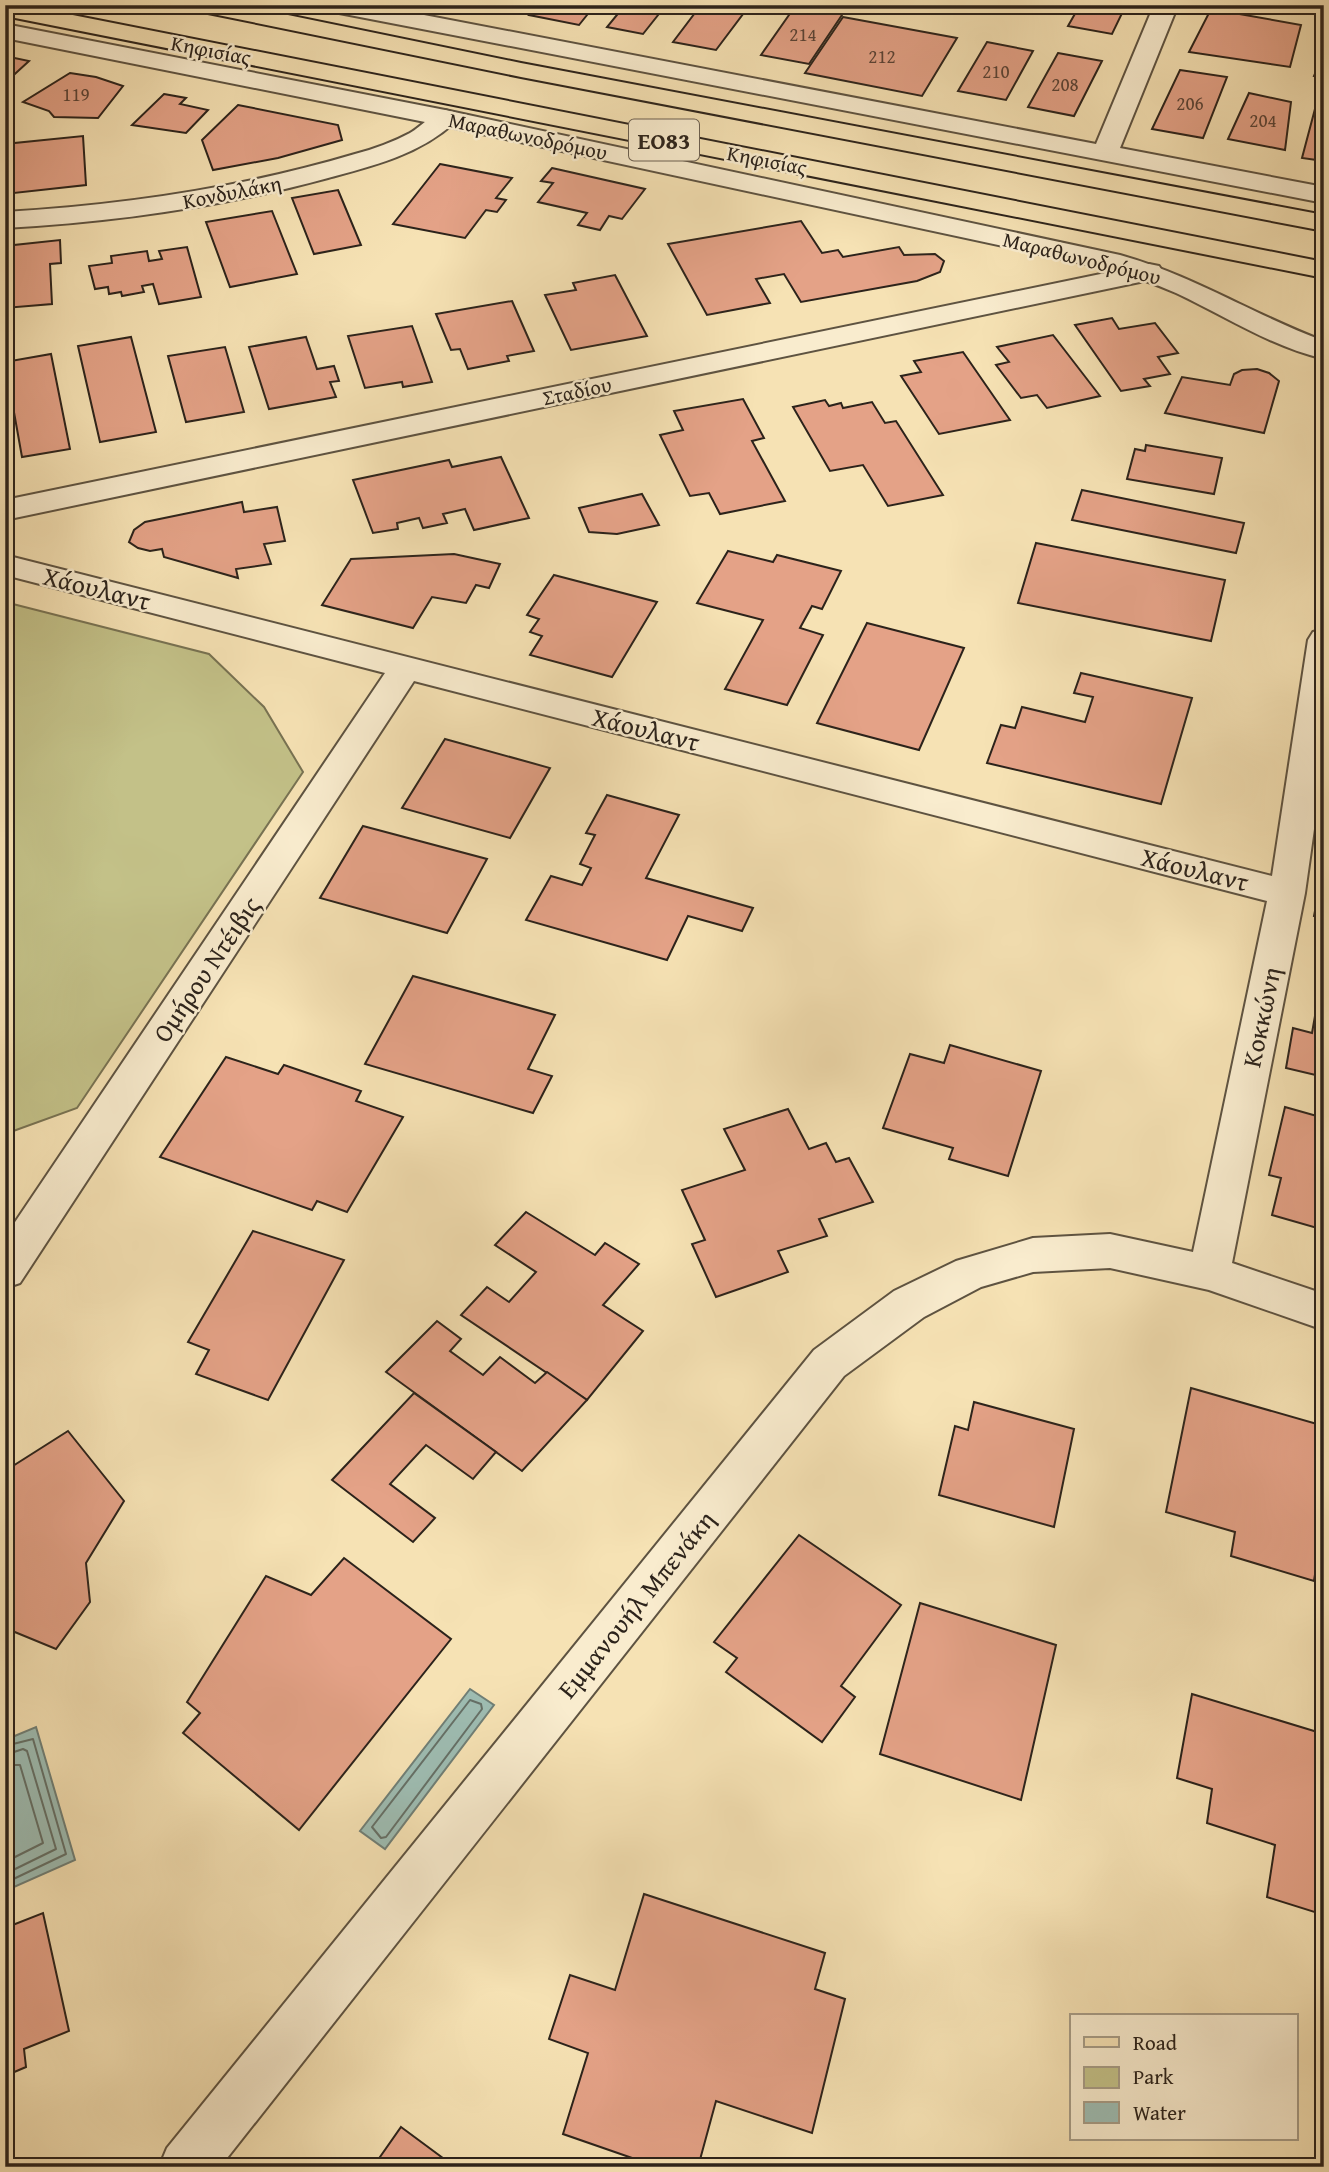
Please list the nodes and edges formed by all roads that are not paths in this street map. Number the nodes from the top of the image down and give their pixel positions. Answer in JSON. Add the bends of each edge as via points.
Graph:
{"nodes":[{"id":1,"x":203,"y":5,"type":"edge"},
{"id":2,"x":334,"y":5,"type":"edge"},
{"id":3,"x":1166,"y":5,"type":"edge"},
{"id":4,"x":1311,"y":5,"type":"edge"},
{"id":5,"x":1324,"y":8,"type":"edge"},
{"id":6,"x":5,"y":9,"type":"edge"},
{"id":7,"x":5,"y":31,"type":"edge"},
{"id":8,"x":593,"y":55,"type":"junction"},
{"id":9,"x":521,"y":70,"type":"junction"},
{"id":10,"x":445,"y":118,"type":"junction"},
{"id":11,"x":1105,"y":153,"type":"junction"},
{"id":12,"x":1245,"y":180,"type":"junction"},
{"id":13,"x":1324,"y":195,"type":"edge"},
{"id":14,"x":1012,"y":208,"type":"junction"},
{"id":15,"x":5,"y":220,"type":"edge"},
{"id":16,"x":1313,"y":221,"type":"edge"},
{"id":17,"x":998,"y":236,"type":"junction"},
{"id":18,"x":1324,"y":270,"type":"edge"},
{"id":19,"x":1149,"y":272,"type":"junction"},
{"id":20,"x":1324,"y":351,"type":"edge"},
{"id":21,"x":5,"y":510,"type":"edge"},
{"id":22,"x":5,"y":565,"type":"edge"},
{"id":23,"x":1324,"y":640,"type":"edge"},
{"id":24,"x":406,"y":667,"type":"junction"},
{"id":25,"x":1287,"y":892,"type":"junction"},
{"id":26,"x":5,"y":1271,"type":"edge"},
{"id":27,"x":1209,"y":1273,"type":"junction"},
{"id":28,"x":1324,"y":1312,"type":"edge"},
{"id":29,"x":186,"y":2167,"type":"edge"}],
"edges":[{"from":1,"to":9,"type":"main road","name":"Κηφισίας","number":"ΕΟ83"},
{"from":2,"to":8,"type":"street"},
{"from":3,"to":11,"type":"street"},
{"from":4,"to":5,"type":"street"},
{"from":6,"to":14,"type":"main road","name":"Κηφισίας","number":"ΕΟ83"},
{"from":7,"to":10,"type":"street","name":"Μαραθωνοδρόμου"},
{"from":8,"to":9,"type":"main road"},
{"from":8,"to":11,"type":"street"},
{"from":9,"to":16,"type":"main road","name":"Κηφισίας","number":"ΕΟ83"},
{"from":10,"to":15,"type":"street","name":"Κονδυλάκη","via":[[421,139],[279,184],[195,201]]},
{"from":10,"to":17,"type":"street","name":"Μαραθωνοδρόμου"},
{"from":11,"to":12,"type":"street"},
{"from":12,"to":13,"type":"street"},
{"from":12,"to":16,"type":"main road"},
{"from":14,"to":17,"type":"main road"},
{"from":14,"to":18,"type":"main road","name":"Κηφισίας","number":"ΕΟ83"},
{"from":17,"to":19,"type":"street","name":"Μαραθωνοδρόμου"},
{"from":19,"to":20,"type":"street","name":"Μαραθωνοδρόμου","via":[[1270,331]]},
{"from":19,"to":21,"type":"street","name":"Σταδίου"},
{"from":22,"to":24,"type":"street","name":"Χάουλαντ"},
{"from":23,"to":25,"type":"street","name":"Κοκκώνη"},
{"from":24,"to":25,"type":"street","name":"Χάουλαντ"},
{"from":24,"to":26,"type":"street","name":"Ομήρου Ντέιβις"},
{"from":25,"to":27,"type":"street","name":"Κοκκώνη"},
{"from":27,"to":28,"type":"street"},
{"from":27,"to":29,"type":"street","name":"Εμμανουήλ Μπενάκη","via":[[1111,1251],[1034,1255],[971,1273],[909,1304],[829,1363]]}]}
